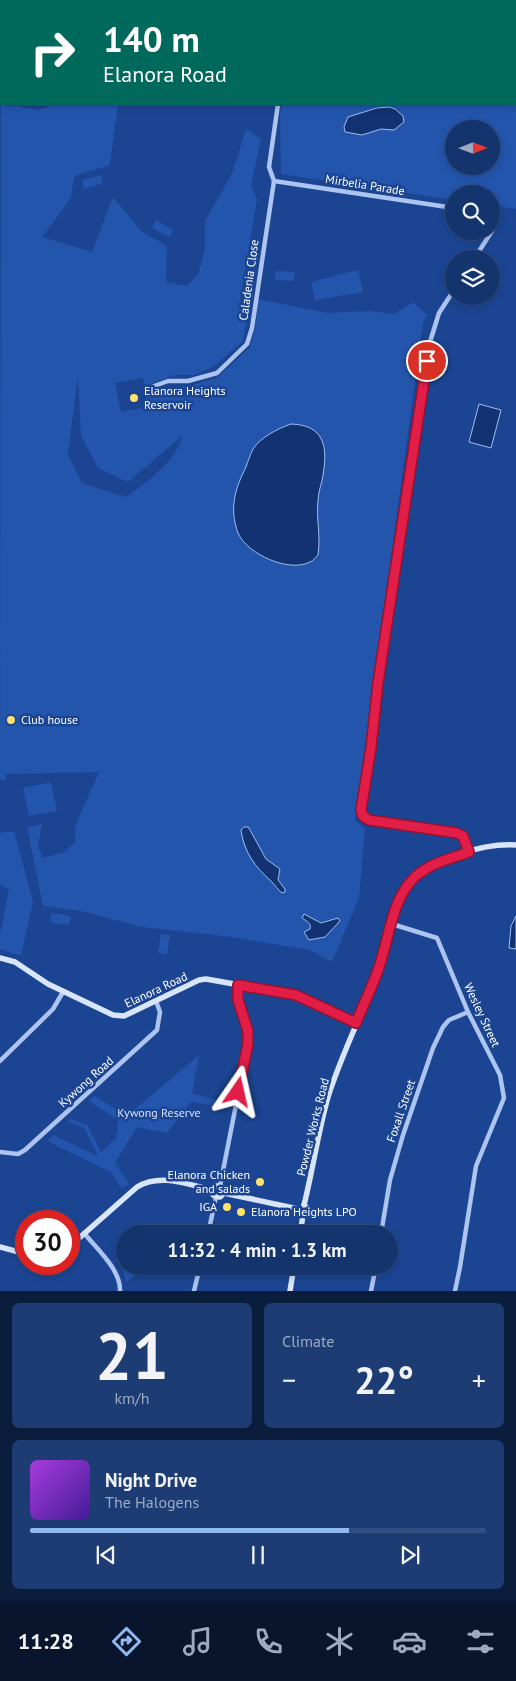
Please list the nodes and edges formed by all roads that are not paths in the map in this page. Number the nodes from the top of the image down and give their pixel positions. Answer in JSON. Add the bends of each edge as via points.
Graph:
{"nodes":[{"id":1,"x":278,"y":105,"type":"edge"},
{"id":2,"x":274,"y":181,"type":"junction"},
{"id":3,"x":445,"y":207,"type":"edge"},
{"id":4,"x":445,"y":304,"type":"edge"},
{"id":5,"x":146,"y":389,"type":"dead end"},
{"id":6,"x":516,"y":845,"type":"edge"},
{"id":7,"x":469,"y":852,"type":"junction"},
{"id":8,"x":392,"y":924,"type":"junction"},
{"id":9,"x":0,"y":958,"type":"edge"},
{"id":10,"x":238,"y":985,"type":"junction"},
{"id":11,"x":63,"y":992,"type":"junction"},
{"id":12,"x":156,"y":1001,"type":"junction"},
{"id":13,"x":468,"y":1012,"type":"junction"},
{"id":14,"x":356,"y":1023,"type":"junction"},
{"id":15,"x":0,"y":1061,"type":"edge"},
{"id":16,"x":0,"y":1152,"type":"edge"},
{"id":17,"x":220,"y":1186,"type":"junction"},
{"id":18,"x":212,"y":1190,"type":"junction"},
{"id":19,"x":224,"y":1193,"type":"junction"},
{"id":20,"x":216,"y":1197,"type":"junction"},
{"id":21,"x":304,"y":1205,"type":"junction"},
{"id":22,"x":298,"y":1209,"type":"junction"},
{"id":23,"x":303,"y":1215,"type":"junction"},
{"id":24,"x":210,"y":1225,"type":"edge"},
{"id":25,"x":301,"y":1225,"type":"edge"},
{"id":26,"x":382,"y":1225,"type":"edge"},
{"id":27,"x":84,"y":1233,"type":"junction"},
{"id":28,"x":80,"y":1237,"type":"edge"},
{"id":29,"x":0,"y":1247,"type":"edge"},
{"id":30,"x":15,"y":1251,"type":"edge"},
{"id":31,"x":198,"y":1275,"type":"edge"},
{"id":32,"x":293,"y":1275,"type":"edge"},
{"id":33,"x":374,"y":1275,"type":"edge"},
{"id":34,"x":120,"y":1291,"type":"edge"},
{"id":35,"x":194,"y":1291,"type":"edge"},
{"id":36,"x":290,"y":1291,"type":"edge"},
{"id":37,"x":371,"y":1291,"type":"edge"},
{"id":38,"x":455,"y":1291,"type":"edge"}],
"edges":[{"from":1,"to":2,"type":"street","name":"Caladenia Close","via":[[269,167]]},
{"from":2,"to":3,"type":"street","name":"Mirbelia Parade"},
{"from":2,"to":5,"type":"street","name":"Caladenia Close","via":[[247,344],[217,373],[188,381],[168,381]]},
{"from":4,"to":7,"type":"street","via":[[430,342],[361,810],[369,820],[457,833],[463,836]]},
{"from":6,"to":7,"type":"street","name":"Powder Works Road","via":[[494,845]]},
{"from":7,"to":8,"type":"street","name":"Powder Works Road","via":[[432,865],[415,877],[401,896]]},
{"from":8,"to":13,"type":"street","name":"Wesley Street","via":[[436,938]]},
{"from":8,"to":14,"type":"street","name":"Powder Works Road","via":[[378,970]]},
{"from":9,"to":11,"type":"street","name":"Elanora Road","via":[[15,962]]},
{"from":10,"to":12,"type":"street","name":"Elanora Road","via":[[199,980]]},
{"from":10,"to":14,"type":"street","name":"Elanora Road","via":[[296,995]]},
{"from":10,"to":17,"type":"street","via":[[238,1000],[248,1031],[248,1044]]},
{"from":11,"to":12,"type":"street","name":"Elanora Road","via":[[113,1015],[124,1016]]},
{"from":11,"to":15,"type":"street","via":[[53,1009]]},
{"from":12,"to":16,"type":"street","name":"Kywong Road","via":[[160,1012],[157,1030],[25,1150],[18,1154]]},
{"from":13,"to":26,"type":"street","name":"Foxall Street","via":[[449,1020],[434,1048],[403,1134],[390,1180]]},
{"from":13,"to":38,"type":"street","name":"Wesley Street","via":[[500,1075],[504,1098],[476,1166]]},
{"from":14,"to":21,"type":"street","name":"Powder Works Road","via":[[328,1097]]},
{"from":17,"to":18,"type":"street"},
{"from":17,"to":19,"type":"street"},
{"from":18,"to":20,"type":"street"},
{"from":18,"to":27,"type":"street","via":[[168,1180],[147,1181]]},
{"from":19,"to":20,"type":"street"},
{"from":19,"to":22,"type":"street"},
{"from":20,"to":24,"type":"street"},
{"from":21,"to":22,"type":"street"},
{"from":21,"to":23,"type":"street","via":[[308,1210]]},
{"from":22,"to":23,"type":"street"},
{"from":23,"to":25,"type":"street"},
{"from":27,"to":28,"type":"street"},
{"from":27,"to":34,"type":"street","via":[[116,1271]]},
{"from":29,"to":30,"type":"street"},
{"from":31,"to":35,"type":"street"},
{"from":32,"to":36,"type":"street"},
{"from":33,"to":37,"type":"street"}]}
